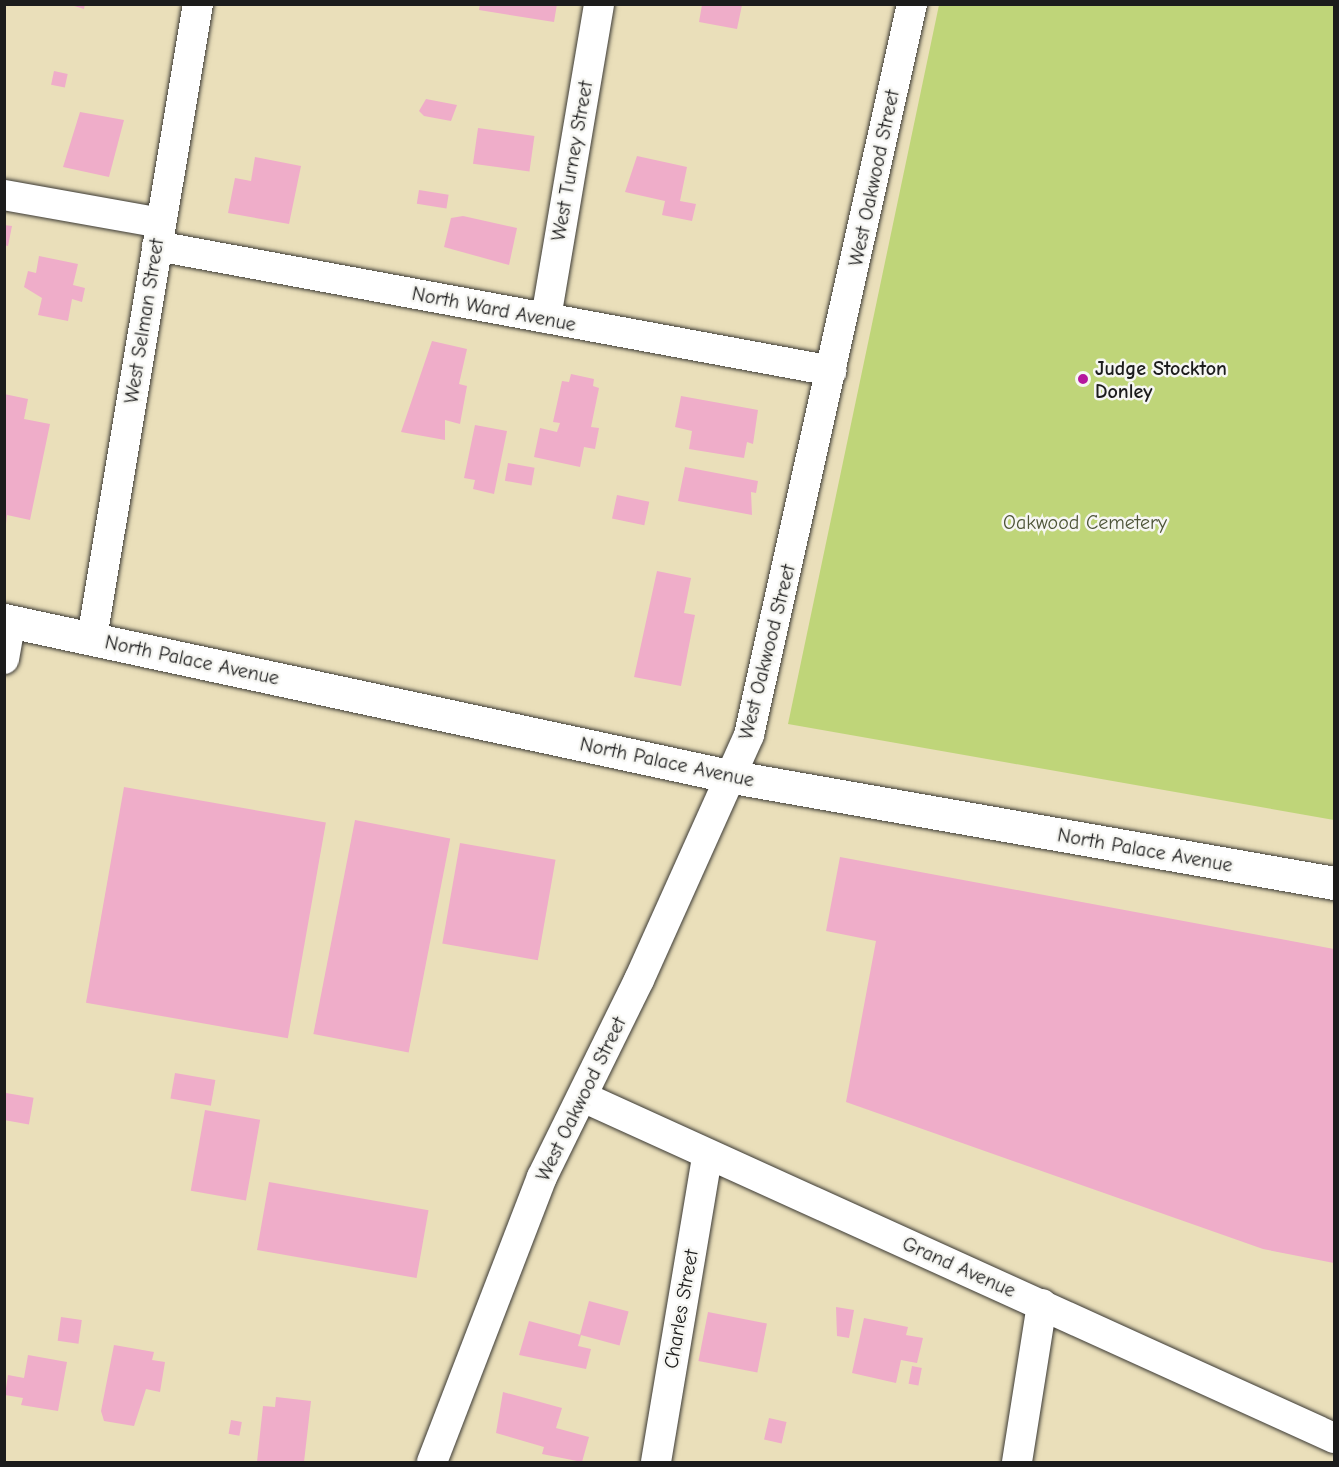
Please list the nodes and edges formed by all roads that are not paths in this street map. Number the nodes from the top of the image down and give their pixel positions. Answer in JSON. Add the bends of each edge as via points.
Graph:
{"nodes":[{"id":1,"x":198,"y":4,"type":"edge"},
{"id":2,"x":599,"y":4,"type":"edge"},
{"id":3,"x":912,"y":4,"type":"edge"},
{"id":4,"x":4,"y":195,"type":"edge"},
{"id":5,"x":159,"y":235,"type":"junction"},
{"id":6,"x":546,"y":318,"type":"junction"},
{"id":7,"x":832,"y":371,"type":"junction"},
{"id":8,"x":8,"y":620,"type":"edge"},
{"id":9,"x":92,"y":638,"type":"junction"},
{"id":10,"x":4,"y":659,"type":"edge"},
{"id":11,"x":733,"y":777,"type":"junction"},
{"id":12,"x":1335,"y":884,"type":"edge"},
{"id":13,"x":583,"y":1097,"type":"junction"},
{"id":14,"x":707,"y":1156,"type":"junction"},
{"id":15,"x":1042,"y":1304,"type":"junction"},
{"id":16,"x":1335,"y":1438,"type":"edge"},
{"id":17,"x":432,"y":1462,"type":"edge"},
{"id":18,"x":656,"y":1462,"type":"edge"},
{"id":19,"x":1017,"y":1462,"type":"edge"}],
"edges":[{"from":1,"to":5,"type":"street","name":"West Selman Street"},
{"from":2,"to":6,"type":"street","name":"West Turney Street"},
{"from":3,"to":7,"type":"street","name":"West Oakwood Street"},
{"from":4,"to":5,"type":"street","name":"North Ward Avenue"},
{"from":5,"to":6,"type":"street","name":"North Ward Avenue"},
{"from":5,"to":9,"type":"street","name":"West Selman Street"},
{"from":6,"to":7,"type":"street","name":"North Ward Avenue"},
{"from":7,"to":11,"type":"street","name":"West Oakwood Street","via":[[749,735]]},
{"from":8,"to":9,"type":"main road","name":"North Palace Avenue"},
{"from":8,"to":10,"type":"street"},
{"from":9,"to":11,"type":"main road","name":"North Palace Avenue"},
{"from":11,"to":12,"type":"main road","name":"North Palace Avenue"},
{"from":11,"to":13,"type":"street","name":"West Oakwood Street"},
{"from":13,"to":14,"type":"street","name":"Grand Avenue"},
{"from":13,"to":17,"type":"street","name":"West Oakwood Street","via":[[506,1261]]},
{"from":14,"to":15,"type":"street","name":"Grand Avenue"},
{"from":14,"to":18,"type":"street","name":"Charles Street"},
{"from":15,"to":16,"type":"street","name":"Grand Avenue"},
{"from":15,"to":19,"type":"street"}]}
